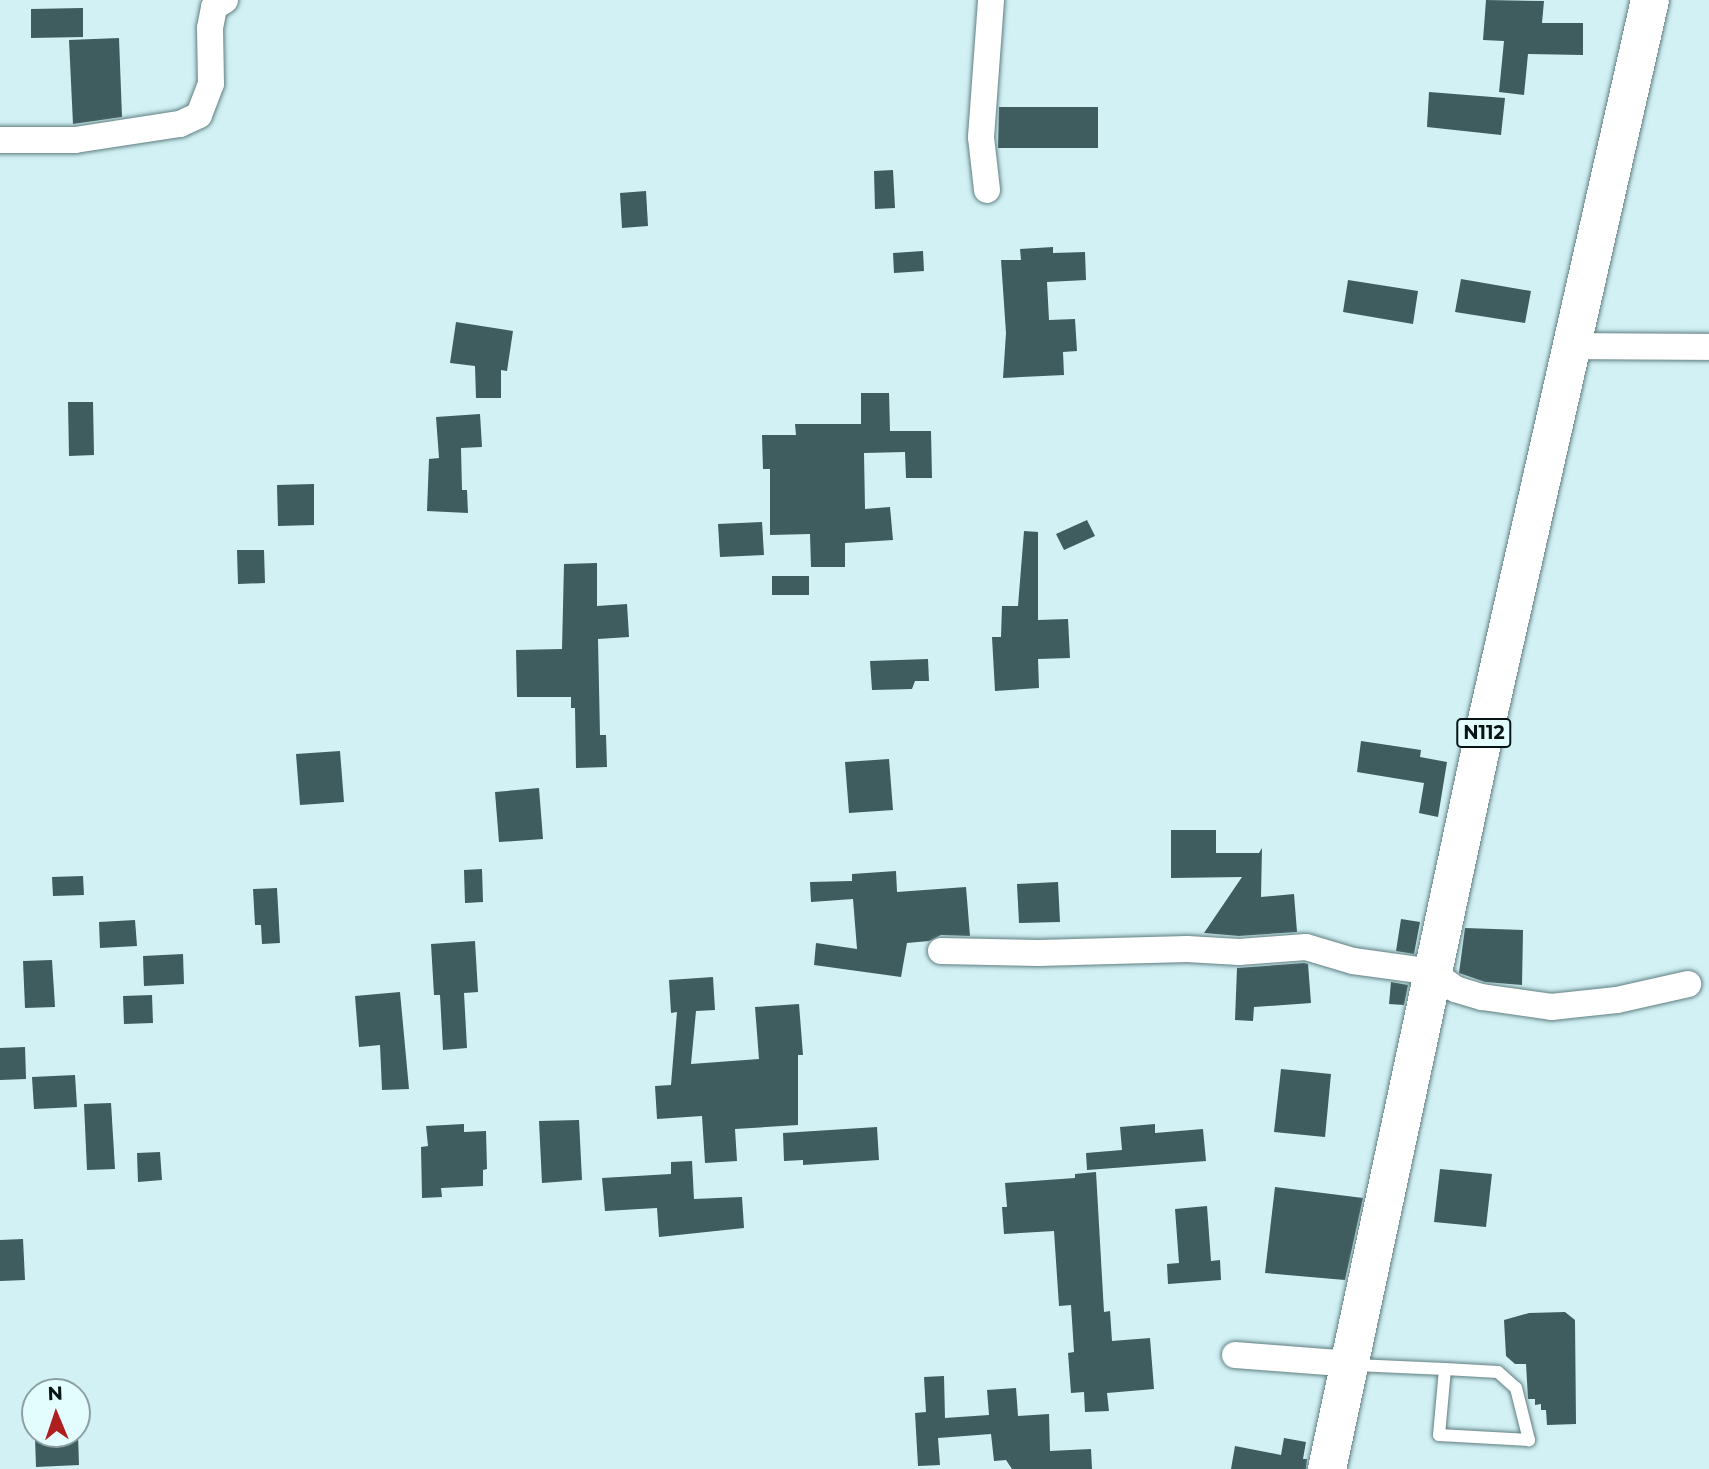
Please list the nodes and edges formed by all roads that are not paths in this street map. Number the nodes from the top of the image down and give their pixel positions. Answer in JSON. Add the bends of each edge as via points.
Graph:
{"nodes":[{"id":1,"x":225,"y":0,"type":"edge"},
{"id":2,"x":991,"y":0,"type":"edge"},
{"id":3,"x":1650,"y":0,"type":"edge"},
{"id":4,"x":0,"y":140,"type":"edge"},
{"id":5,"x":987,"y":190,"type":"dead end"},
{"id":6,"x":1571,"y":346,"type":"junction"},
{"id":7,"x":1709,"y":347,"type":"edge"},
{"id":8,"x":941,"y":951,"type":"dead end"},
{"id":9,"x":1432,"y":972,"type":"junction"},
{"id":10,"x":1688,"y":984,"type":"dead end"},
{"id":11,"x":1235,"y":1355,"type":"dead end"},
{"id":12,"x":1351,"y":1364,"type":"junction"},
{"id":13,"x":1445,"y":1369,"type":"junction"},
{"id":14,"x":1327,"y":1469,"type":"edge"}],
"edges":[{"from":1,"to":4,"type":"street","via":[[214,7],[211,85],[199,115],[180,124],[75,141]]},
{"from":2,"to":5,"type":"street","via":[[981,136]]},
{"from":3,"to":6,"type":"highway","number":"N112"},
{"from":6,"to":7,"type":"street"},
{"from":6,"to":9,"type":"highway","number":"N112"},
{"from":8,"to":9,"type":"street","via":[[1306,947],[1353,961]]},
{"from":9,"to":10,"type":"street","via":[[1455,989],[1482,998],[1551,1007],[1618,1000]]},
{"from":9,"to":12,"type":"highway","number":"N112"},
{"from":11,"to":12,"type":"street"},
{"from":12,"to":13,"type":"lane"},
{"from":12,"to":14,"type":"highway","number":"N112"},
{"from":13,"to":13,"type":"lane","via":[[1439,1435],[1529,1440],[1517,1388],[1498,1372]]}]}
